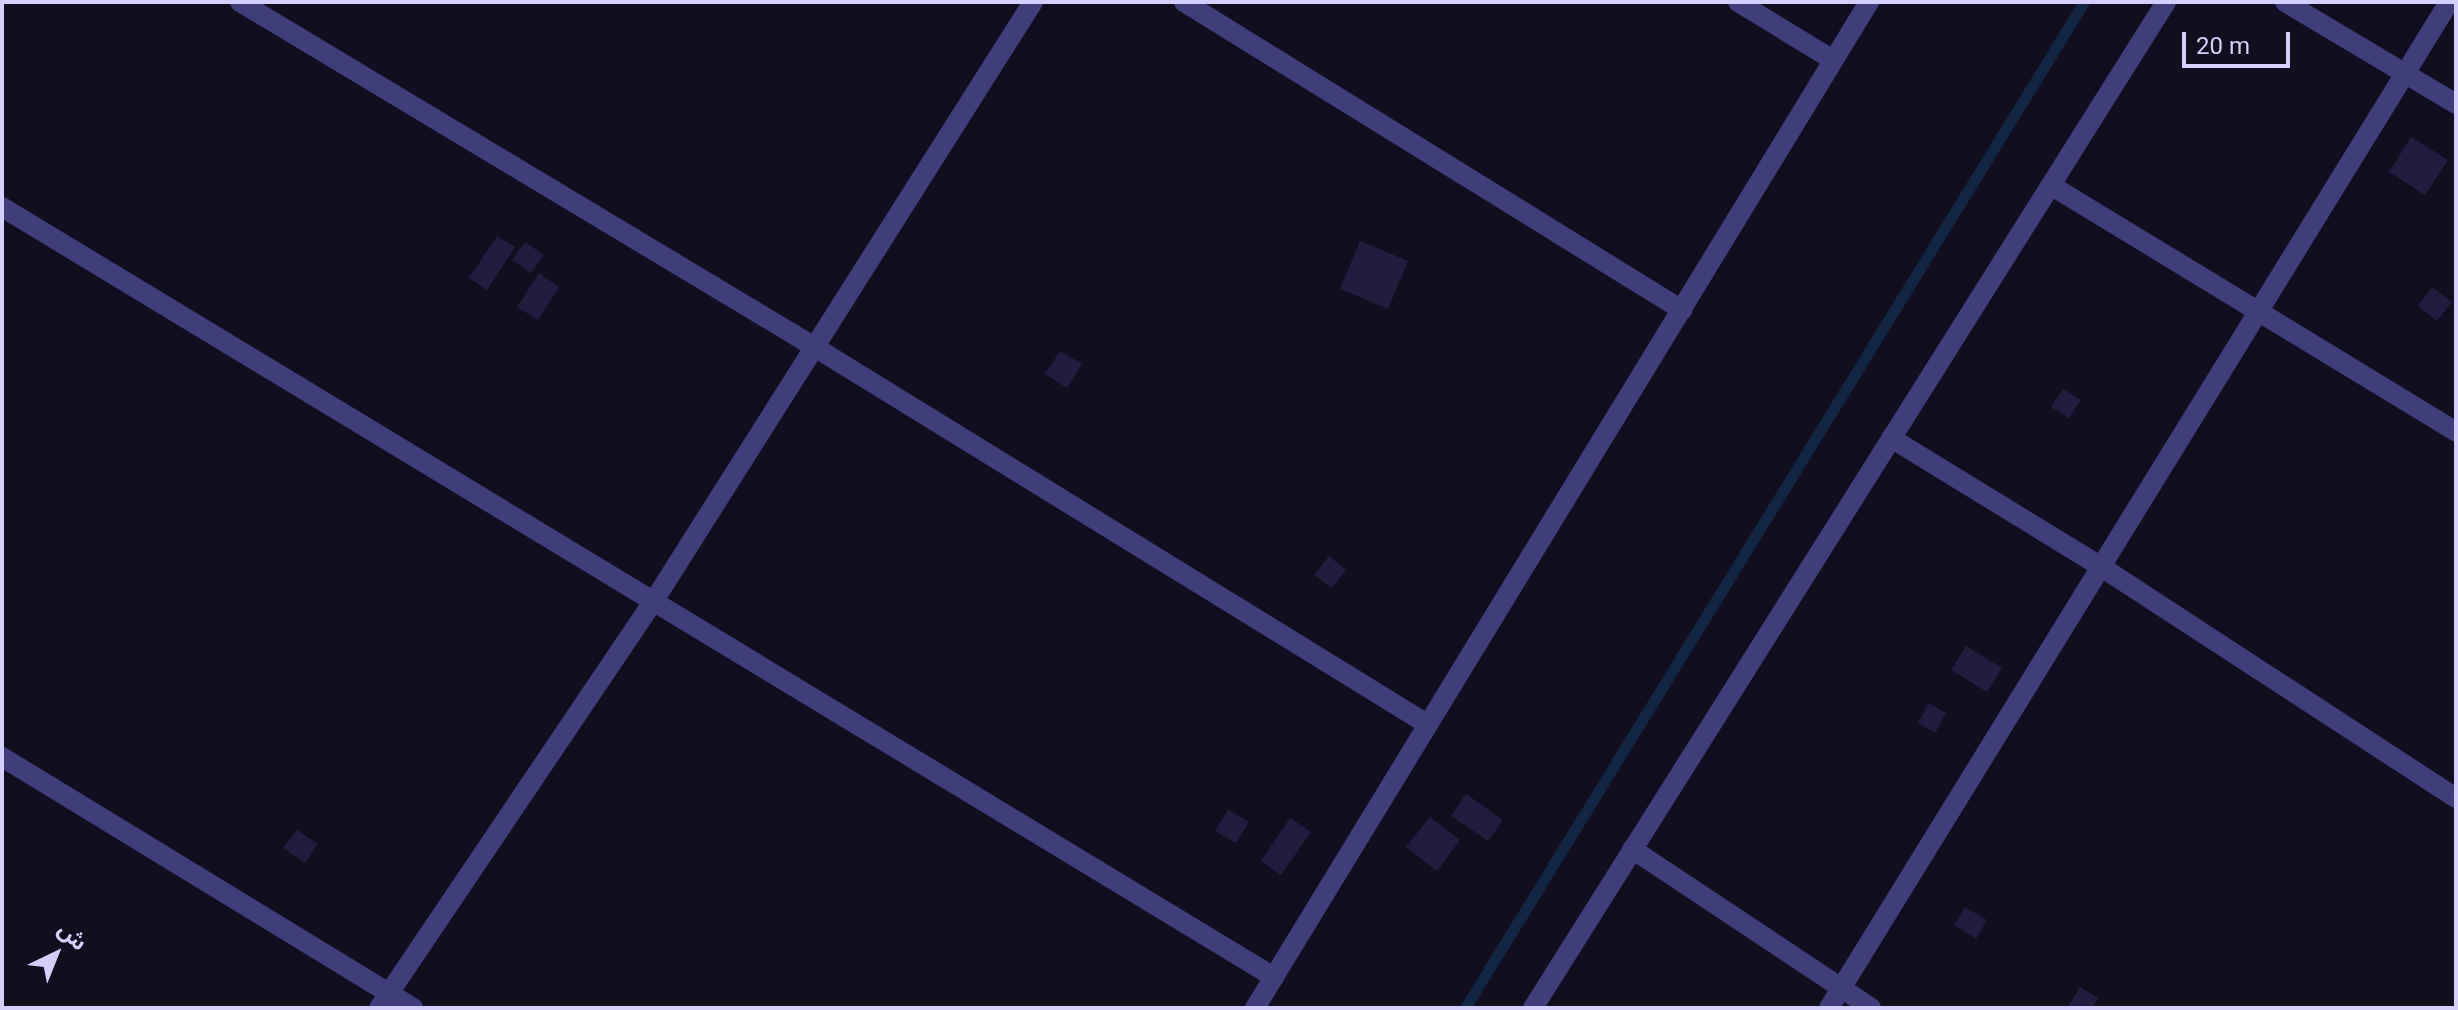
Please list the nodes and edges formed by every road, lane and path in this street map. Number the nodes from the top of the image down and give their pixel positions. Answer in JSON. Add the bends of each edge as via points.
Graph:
{"nodes":[{"id":1,"x":240,"y":2,"type":"edge"},
{"id":2,"x":1033,"y":2,"type":"edge"},
{"id":3,"x":1184,"y":2,"type":"edge"},
{"id":4,"x":1738,"y":2,"type":"edge"},
{"id":5,"x":1869,"y":2,"type":"edge"},
{"id":6,"x":2166,"y":2,"type":"edge"},
{"id":7,"x":2285,"y":2,"type":"edge"},
{"id":8,"x":2449,"y":2,"type":"edge"},
{"id":9,"x":1833,"y":60,"type":"junction"},
{"id":10,"x":2406,"y":73,"type":"junction"},
{"id":11,"x":2456,"y":104,"type":"edge"},
{"id":12,"x":2052,"y":186,"type":"junction"},
{"id":13,"x":2,"y":207,"type":"edge"},
{"id":14,"x":1682,"y":310,"type":"junction"},
{"id":15,"x":2259,"y":313,"type":"junction"},
{"id":16,"x":813,"y":346,"type":"junction"},
{"id":17,"x":2456,"y":432,"type":"edge"},
{"id":18,"x":1891,"y":438,"type":"junction"},
{"id":19,"x":2103,"y":568,"type":"junction"},
{"id":20,"x":655,"y":599,"type":"junction"},
{"id":21,"x":1427,"y":724,"type":"junction"},
{"id":22,"x":2,"y":757,"type":"edge"},
{"id":23,"x":2456,"y":798,"type":"edge"},
{"id":24,"x":1632,"y":849,"type":"junction"},
{"id":25,"x":1274,"y":977,"type":"junction"},
{"id":26,"x":1841,"y":989,"type":"junction"},
{"id":27,"x":384,"y":1000,"type":"edge"},
{"id":28,"x":413,"y":1008,"type":"edge"},
{"id":29,"x":1255,"y":1008,"type":"edge"},
{"id":30,"x":1533,"y":1008,"type":"edge"},
{"id":31,"x":1829,"y":1008,"type":"edge"},
{"id":32,"x":1871,"y":1008,"type":"edge"}],
"edges":[{"from":1,"to":16,"type":"street"},
{"from":2,"to":16,"type":"street"},
{"from":3,"to":14,"type":"street"},
{"from":4,"to":9,"type":"street"},
{"from":5,"to":9,"type":"street"},
{"from":6,"to":12,"type":"street"},
{"from":7,"to":10,"type":"street"},
{"from":8,"to":10,"type":"street"},
{"from":9,"to":14,"type":"street"},
{"from":10,"to":11,"type":"street"},
{"from":10,"to":15,"type":"street"},
{"from":12,"to":15,"type":"street"},
{"from":12,"to":18,"type":"street"},
{"from":13,"to":20,"type":"street"},
{"from":14,"to":21,"type":"street"},
{"from":15,"to":17,"type":"street"},
{"from":15,"to":19,"type":"street"},
{"from":16,"to":20,"type":"street"},
{"from":16,"to":21,"type":"street"},
{"from":18,"to":19,"type":"street"},
{"from":18,"to":24,"type":"street"},
{"from":19,"to":23,"type":"street"},
{"from":19,"to":26,"type":"street"},
{"from":20,"to":25,"type":"street"},
{"from":20,"to":27,"type":"street"},
{"from":21,"to":25,"type":"street"},
{"from":22,"to":27,"type":"street"},
{"from":24,"to":26,"type":"street"},
{"from":24,"to":30,"type":"street"},
{"from":25,"to":29,"type":"street"},
{"from":26,"to":31,"type":"street"},
{"from":26,"to":32,"type":"street"},
{"from":27,"to":28,"type":"street"}]}
